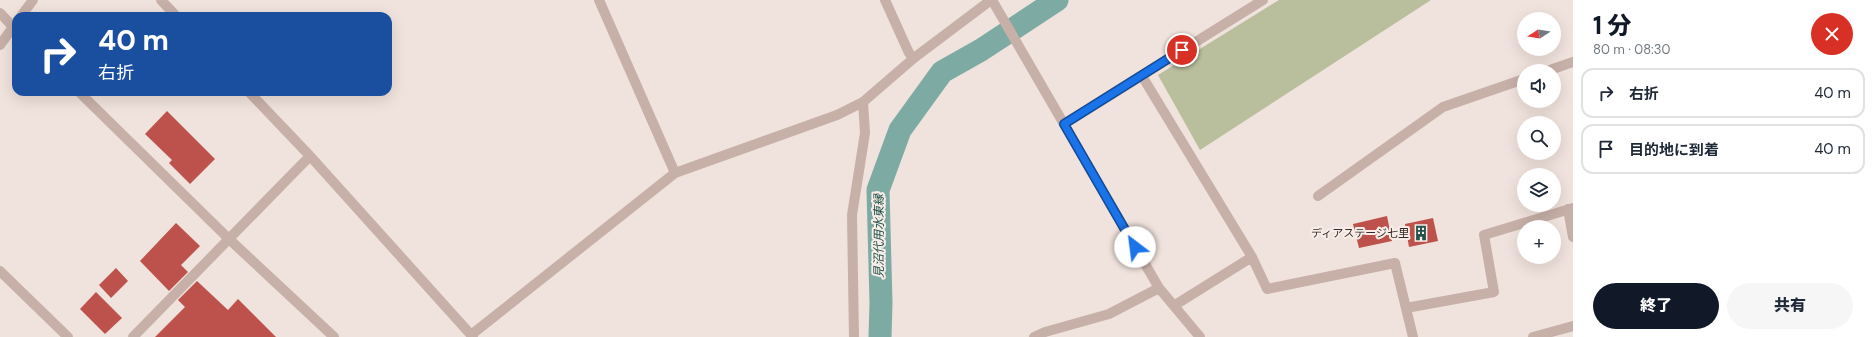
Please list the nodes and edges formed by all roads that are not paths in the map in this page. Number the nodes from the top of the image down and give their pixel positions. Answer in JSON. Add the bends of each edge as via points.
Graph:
{"nodes":[{"id":1,"x":33,"y":0,"type":"edge"},
{"id":2,"x":161,"y":0,"type":"edge"},
{"id":3,"x":599,"y":0,"type":"edge"},
{"id":4,"x":885,"y":0,"type":"edge"},
{"id":5,"x":991,"y":0,"type":"edge"},
{"id":6,"x":1263,"y":0,"type":"edge"},
{"id":7,"x":0,"y":12,"type":"edge"},
{"id":8,"x":24,"y":12,"type":"edge"},
{"id":9,"x":172,"y":12,"type":"edge"},
{"id":10,"x":12,"y":24,"type":"edge"},
{"id":11,"x":12,"y":31,"type":"edge"},
{"id":12,"x":0,"y":45,"type":"edge"},
{"id":13,"x":914,"y":58,"type":"junction"},
{"id":14,"x":1573,"y":62,"type":"edge"},
{"id":15,"x":1561,"y":66,"type":"edge"},
{"id":16,"x":1142,"y":76,"type":"junction"},
{"id":17,"x":1517,"y":81,"type":"edge"},
{"id":18,"x":83,"y":96,"type":"edge"},
{"id":19,"x":253,"y":96,"type":"edge"},
{"id":20,"x":862,"y":102,"type":"junction"},
{"id":21,"x":1064,"y":124,"type":"junction"},
{"id":22,"x":310,"y":156,"type":"junction"},
{"id":23,"x":674,"y":173,"type":"junction"},
{"id":24,"x":1318,"y":196,"type":"dead end"},
{"id":25,"x":1571,"y":209,"type":"edge"},
{"id":26,"x":1573,"y":237,"type":"edge"},
{"id":27,"x":229,"y":239,"type":"junction"},
{"id":28,"x":1252,"y":257,"type":"junction"},
{"id":29,"x":0,"y":271,"type":"edge"},
{"id":30,"x":1159,"y":288,"type":"junction"},
{"id":31,"x":1175,"y":305,"type":"junction"},
{"id":32,"x":1406,"y":308,"type":"junction"},
{"id":33,"x":1573,"y":326,"type":"edge"},
{"id":34,"x":472,"y":336,"type":"edge"},
{"id":35,"x":68,"y":337,"type":"edge"},
{"id":36,"x":134,"y":337,"type":"edge"},
{"id":37,"x":334,"y":337,"type":"edge"},
{"id":38,"x":854,"y":337,"type":"edge"},
{"id":39,"x":1034,"y":337,"type":"edge"},
{"id":40,"x":1200,"y":337,"type":"edge"},
{"id":41,"x":1413,"y":337,"type":"edge"},
{"id":42,"x":1533,"y":337,"type":"edge"}],
"edges":[{"from":1,"to":8,"type":"street"},
{"from":2,"to":9,"type":"street"},
{"from":3,"to":23,"type":"street"},
{"from":4,"to":13,"type":"street","via":[[909,53]]},
{"from":5,"to":13,"type":"street"},
{"from":5,"to":21,"type":"street"},
{"from":6,"to":16,"type":"street"},
{"from":7,"to":10,"type":"street"},
{"from":11,"to":12,"type":"street"},
{"from":13,"to":20,"type":"street"},
{"from":14,"to":15,"type":"street"},
{"from":16,"to":21,"type":"street"},
{"from":16,"to":28,"type":"street"},
{"from":17,"to":24,"type":"street","via":[[1443,107]]},
{"from":18,"to":27,"type":"street"},
{"from":19,"to":22,"type":"street"},
{"from":20,"to":23,"type":"street","via":[[837,115]]},
{"from":20,"to":38,"type":"street","via":[[865,133],[852,215]]},
{"from":21,"to":30,"type":"street"},
{"from":22,"to":27,"type":"street"},
{"from":22,"to":34,"type":"street"},
{"from":23,"to":34,"type":"street"},
{"from":25,"to":26,"type":"street"},
{"from":25,"to":32,"type":"street","via":[[1484,234],[1494,292]]},
{"from":27,"to":36,"type":"street"},
{"from":27,"to":37,"type":"street"},
{"from":28,"to":31,"type":"street"},
{"from":28,"to":32,"type":"street","via":[[1267,289],[1395,263]]},
{"from":29,"to":35,"type":"street"},
{"from":30,"to":31,"type":"street"},
{"from":30,"to":39,"type":"street","via":[[1109,314]]},
{"from":31,"to":40,"type":"street"},
{"from":32,"to":41,"type":"street"},
{"from":33,"to":42,"type":"street"}]}
